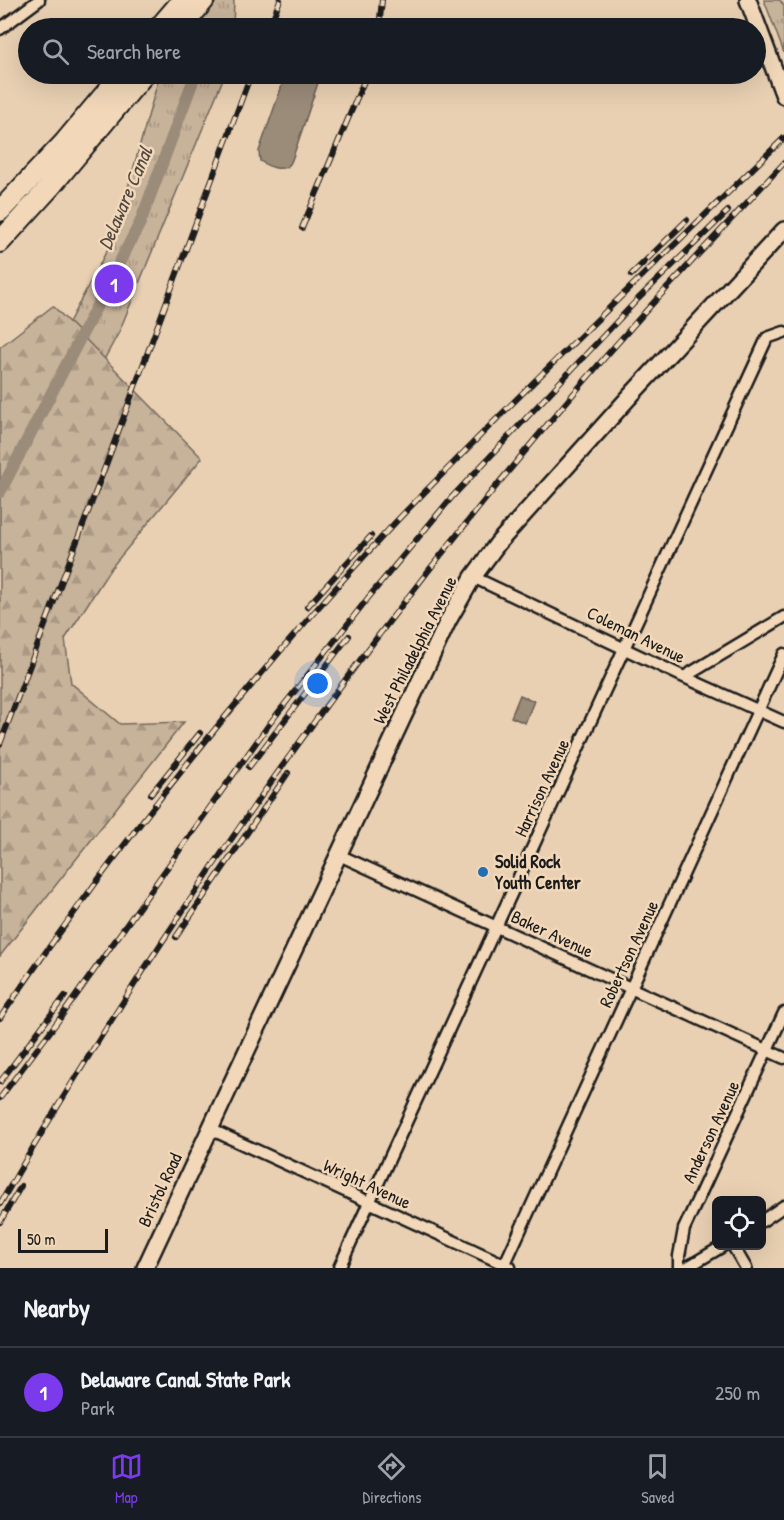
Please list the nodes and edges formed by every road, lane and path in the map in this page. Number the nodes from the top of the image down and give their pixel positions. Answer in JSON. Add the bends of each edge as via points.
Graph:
{"nodes":[{"id":1,"x":39,"y":0,"type":"edge"},
{"id":2,"x":183,"y":0,"type":"edge"},
{"id":3,"x":204,"y":0,"type":"edge"},
{"id":4,"x":748,"y":0,"type":"edge"},
{"id":5,"x":168,"y":18,"type":"edge"},
{"id":6,"x":189,"y":18,"type":"edge"},
{"id":7,"x":755,"y":18,"type":"edge"},
{"id":8,"x":0,"y":29,"type":"edge"},
{"id":9,"x":766,"y":48,"type":"edge"},
{"id":10,"x":114,"y":84,"type":"edge"},
{"id":11,"x":136,"y":84,"type":"edge"},
{"id":12,"x":784,"y":96,"type":"edge"},
{"id":13,"x":0,"y":211,"type":"edge"},
{"id":14,"x":784,"y":230,"type":"edge"},
{"id":15,"x":0,"y":242,"type":"edge"},
{"id":16,"x":784,"y":332,"type":"edge"},
{"id":17,"x":474,"y":577,"type":"junction"},
{"id":18,"x":784,"y":617,"type":"edge"},
{"id":19,"x":624,"y":648,"type":"junction"},
{"id":20,"x":784,"y":654,"type":"edge"},
{"id":21,"x":684,"y":677,"type":"junction"},
{"id":22,"x":759,"y":711,"type":"junction"},
{"id":23,"x":784,"y":722,"type":"edge"},
{"id":24,"x":339,"y":855,"type":"junction"},
{"id":25,"x":496,"y":927,"type":"junction"},
{"id":26,"x":631,"y":988,"type":"junction"},
{"id":27,"x":784,"y":1013,"type":"edge"},
{"id":28,"x":767,"y":1050,"type":"junction"},
{"id":29,"x":784,"y":1058,"type":"edge"},
{"id":30,"x":210,"y":1129,"type":"junction"},
{"id":31,"x":369,"y":1203,"type":"junction"},
{"id":32,"x":784,"y":1206,"type":"edge"},
{"id":33,"x":766,"y":1218,"type":"edge"},
{"id":34,"x":715,"y":1250,"type":"edge"},
{"id":35,"x":736,"y":1250,"type":"edge"},
{"id":36,"x":506,"y":1267,"type":"edge"},
{"id":37,"x":145,"y":1268,"type":"edge"},
{"id":38,"x":339,"y":1268,"type":"edge"},
{"id":39,"x":679,"y":1268,"type":"edge"},
{"id":40,"x":686,"y":1268,"type":"edge"},
{"id":41,"x":746,"y":1268,"type":"edge"}],
"edges":[{"from":1,"to":8,"type":"street"},
{"from":2,"to":5,"type":"highway"},
{"from":3,"to":6,"type":"highway"},
{"from":4,"to":7,"type":"main road"},
{"from":9,"to":12,"type":"main road"},
{"from":10,"to":13,"type":"highway"},
{"from":11,"to":15,"type":"highway"},
{"from":14,"to":17,"type":"main road","name":"West Philadelphia Avenue","via":[[498,543]]},
{"from":16,"to":19,"type":"street","name":"Harrison Avenue","via":[[767,338]]},
{"from":17,"to":19,"type":"street","name":"Coleman Avenue"},
{"from":17,"to":24,"type":"main road","name":"West Philadelphia Avenue","via":[[448,621]]},
{"from":18,"to":21,"type":"street"},
{"from":19,"to":21,"type":"street","name":"Coleman Avenue"},
{"from":19,"to":25,"type":"street","name":"Harrison Avenue"},
{"from":20,"to":22,"type":"street","name":"Robertson Avenue"},
{"from":21,"to":22,"type":"street","name":"Coleman Avenue"},
{"from":22,"to":23,"type":"street","name":"Coleman Avenue"},
{"from":22,"to":26,"type":"street","name":"Robertson Avenue"},
{"from":24,"to":25,"type":"street","name":"Baker Avenue"},
{"from":24,"to":30,"type":"main road","name":"West Philadelphia Avenue"},
{"from":25,"to":26,"type":"street","name":"Baker Avenue"},
{"from":25,"to":31,"type":"street","name":"Harrison Avenue"},
{"from":26,"to":28,"type":"street","name":"Baker Avenue"},
{"from":26,"to":36,"type":"street","name":"Robertson Avenue"},
{"from":27,"to":28,"type":"street","name":"Anderson Avenue"},
{"from":28,"to":29,"type":"street","name":"Baker Avenue"},
{"from":28,"to":39,"type":"street","name":"Anderson Avenue","via":[[684,1229]]},
{"from":30,"to":31,"type":"street","name":"Wright Avenue"},
{"from":30,"to":37,"type":"main road","name":"Bristol Road"},
{"from":31,"to":36,"type":"street","name":"Wright Avenue"},
{"from":31,"to":38,"type":"street","name":"Harrison Avenue"},
{"from":32,"to":33,"type":"street"},
{"from":34,"to":40,"type":"street"},
{"from":35,"to":41,"type":"street"}]}
